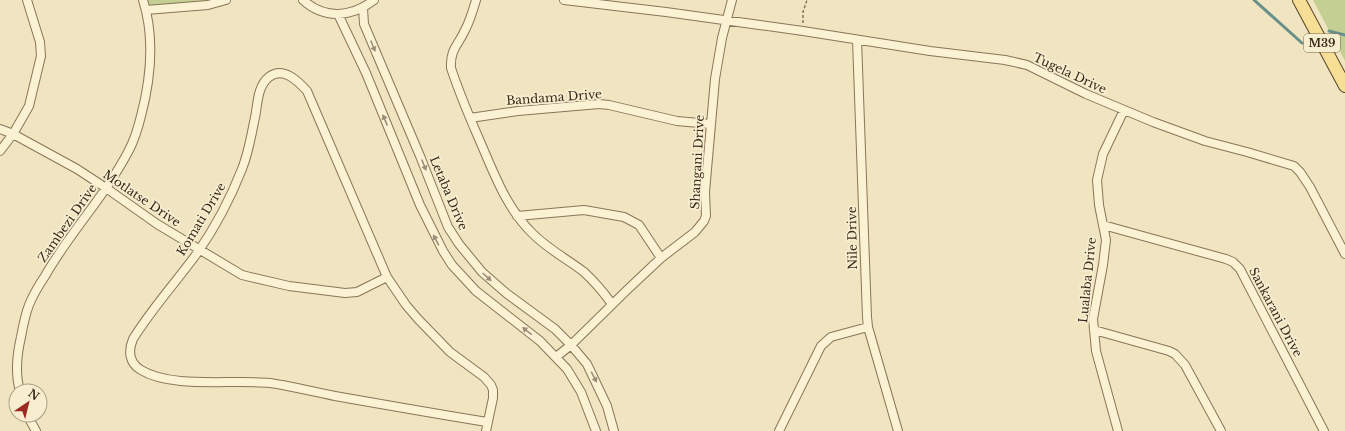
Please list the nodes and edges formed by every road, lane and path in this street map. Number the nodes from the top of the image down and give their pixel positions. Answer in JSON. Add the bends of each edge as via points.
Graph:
{"nodes":[{"id":1,"x":27,"y":0,"type":"edge"},
{"id":2,"x":142,"y":0,"type":"edge"},
{"id":3,"x":226,"y":0,"type":"edge"},
{"id":4,"x":304,"y":0,"type":"edge"},
{"id":5,"x":374,"y":0,"type":"edge"},
{"id":6,"x":476,"y":0,"type":"edge"},
{"id":7,"x":564,"y":0,"type":"edge"},
{"id":8,"x":732,"y":0,"type":"edge"},
{"id":9,"x":806,"y":0,"type":"edge"},
{"id":10,"x":1299,"y":0,"type":"edge"},
{"id":11,"x":363,"y":8,"type":"junction"},
{"id":12,"x":146,"y":10,"type":"junction"},
{"id":13,"x":338,"y":14,"type":"junction"},
{"id":14,"x":726,"y":20,"type":"junction"},
{"id":15,"x":803,"y":31,"type":"junction"},
{"id":16,"x":857,"y":40,"type":"junction"},
{"id":17,"x":1345,"y":86,"type":"edge"},
{"id":18,"x":1124,"y":110,"type":"junction"},
{"id":19,"x":470,"y":118,"type":"junction"},
{"id":20,"x":710,"y":124,"type":"junction"},
{"id":21,"x":0,"y":129,"type":"edge"},
{"id":22,"x":13,"y":134,"type":"junction"},
{"id":23,"x":0,"y":151,"type":"edge"},
{"id":24,"x":106,"y":188,"type":"junction"},
{"id":25,"x":517,"y":216,"type":"junction"},
{"id":26,"x":1103,"y":225,"type":"junction"},
{"id":27,"x":199,"y":250,"type":"junction"},
{"id":28,"x":1345,"y":254,"type":"edge"},
{"id":29,"x":662,"y":258,"type":"junction"},
{"id":30,"x":387,"y":277,"type":"junction"},
{"id":31,"x":612,"y":304,"type":"junction"},
{"id":32,"x":868,"y":327,"type":"junction"},
{"id":33,"x":1094,"y":330,"type":"junction"},
{"id":34,"x":571,"y":345,"type":"junction"},
{"id":35,"x":556,"y":357,"type":"junction"},
{"id":36,"x":18,"y":383,"type":"edge"},
{"id":37,"x":488,"y":422,"type":"junction"},
{"id":38,"x":486,"y":431,"type":"edge"},
{"id":39,"x":596,"y":431,"type":"edge"},
{"id":40,"x":614,"y":431,"type":"edge"},
{"id":41,"x":779,"y":431,"type":"edge"},
{"id":42,"x":898,"y":431,"type":"edge"},
{"id":43,"x":1118,"y":431,"type":"edge"},
{"id":44,"x":1221,"y":431,"type":"edge"},
{"id":45,"x":1324,"y":431,"type":"edge"}],
"edges":[{"from":1,"to":22,"type":"street","via":[[40,42],[41,56],[29,106]]},
{"from":2,"to":12,"type":"street","name":"Zambezi Drive"},
{"from":3,"to":12,"type":"street","via":[[208,5]]},
{"from":4,"to":13,"type":"street","via":[[315,8]]},
{"from":5,"to":11,"type":"street"},
{"from":6,"to":19,"type":"street","via":[[468,24],[450,59]]},
{"from":7,"to":14,"type":"street","name":"Tugela Drive"},
{"from":8,"to":14,"type":"street","name":"Shangani Drive"},
{"from":9,"to":15,"type":"path"},
{"from":10,"to":17,"type":"main road","number":"M39"},
{"from":11,"to":13,"type":"street","via":[[351,13]]},
{"from":11,"to":34,"type":"street","name":"Letaba Drive","one_way":true,"via":[[364,24],[448,226],[482,272],[555,329]]},
{"from":12,"to":24,"type":"street","name":"Zambezi Drive","via":[[151,52],[146,95],[131,146]]},
{"from":35,"to":13,"type":"street","one_way":true,"via":[[476,291],[443,251],[420,206],[366,72]]},
{"from":14,"to":15,"type":"street","name":"Tugela Drive"},
{"from":14,"to":20,"type":"street","name":"Shangani Drive"},
{"from":15,"to":16,"type":"street","name":"Tugela Drive"},
{"from":16,"to":18,"type":"street","name":"Tugela Drive","via":[[1020,63]]},
{"from":16,"to":32,"type":"street","name":"Nile Drive"},
{"from":18,"to":26,"type":"street","name":"Lualaba Drive","via":[[1103,154],[1097,180]]},
{"from":18,"to":28,"type":"street","name":"Tugela Drive","via":[[1205,141],[1294,166],[1310,187]]},
{"from":19,"to":20,"type":"street","name":"Bandama Drive","via":[[599,104],[677,121]]},
{"from":19,"to":25,"type":"street","via":[[507,201]]},
{"from":20,"to":29,"type":"street","name":"Shangani Drive","via":[[705,192],[706,216],[695,232]]},
{"from":21,"to":22,"type":"street","name":"Motlatse Drive"},
{"from":22,"to":23,"type":"street"},
{"from":22,"to":24,"type":"street","name":"Motlatse Drive"},
{"from":24,"to":27,"type":"street","name":"Motlatse Drive"},
{"from":24,"to":36,"type":"street","name":"Zambezi Drive","via":[[50,267],[29,305],[17,360]]},
{"from":25,"to":29,"type":"street","via":[[584,210],[624,217],[639,225]]},
{"from":25,"to":31,"type":"street","via":[[541,242],[590,278]]},
{"from":26,"to":33,"type":"street","name":"Lualaba Drive","via":[[1106,240],[1093,315]]},
{"from":26,"to":45,"type":"street","name":"Sankarani Drive","via":[[1233,262],[1240,269]]},
{"from":27,"to":30,"type":"street","name":"Motlatse Drive","via":[[242,275],[289,286],[351,293]]},
{"from":27,"to":30,"type":"street","name":"Komati Drive","via":[[228,201],[246,159],[262,87],[268,77],[275,73],[283,73],[300,83],[306,91]]},
{"from":27,"to":37,"type":"street","name":"Komati Drive","via":[[133,339],[130,357],[140,370],[156,377],[173,380],[272,384]]},
{"from":29,"to":31,"type":"street","name":"Shangani Drive"},
{"from":30,"to":37,"type":"street","name":"Komati Drive","via":[[406,305],[450,352],[488,381],[493,390]]},
{"from":31,"to":34,"type":"street","name":"Shangani Drive"},
{"from":32,"to":41,"type":"street","via":[[831,337],[821,346]]},
{"from":32,"to":42,"type":"street","name":"Nile Drive"},
{"from":33,"to":43,"type":"street","name":"Lualaba Drive","via":[[1096,351]]},
{"from":33,"to":44,"type":"street","via":[[1169,350],[1175,354],[1185,365]]},
{"from":34,"to":35,"type":"street","name":"Shangani Drive"},
{"from":34,"to":40,"type":"street","name":"Letaba Drive","one_way":true,"via":[[587,364],[607,406]]},
{"from":35,"to":39,"type":"street","via":[[581,392]]},
{"from":37,"to":38,"type":"street","name":"Komati Drive"}]}
